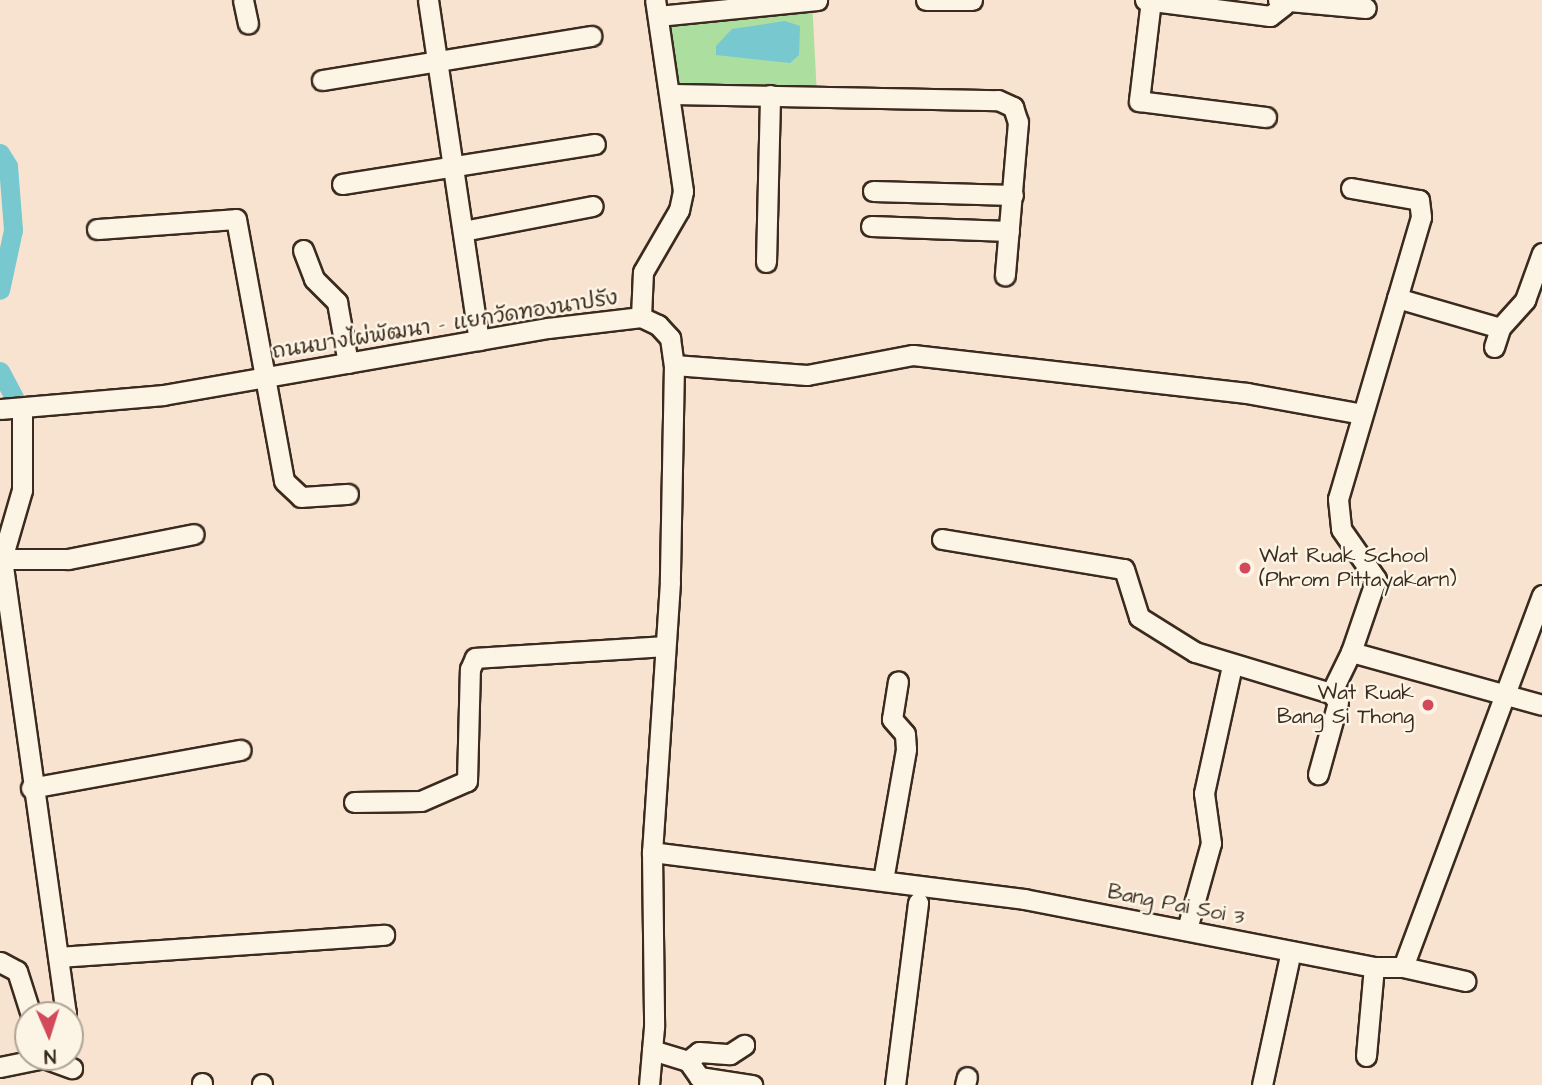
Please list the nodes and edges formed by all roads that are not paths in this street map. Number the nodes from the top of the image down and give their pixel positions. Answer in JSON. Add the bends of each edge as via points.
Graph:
{"nodes":[{"id":1,"x":243,"y":0,"type":"edge"},
{"id":2,"x":428,"y":0,"type":"edge"},
{"id":3,"x":817,"y":0,"type":"edge"},
{"id":4,"x":926,"y":0,"type":"edge"},
{"id":5,"x":972,"y":0,"type":"edge"},
{"id":6,"x":1149,"y":1,"type":"edge"},
{"id":7,"x":1281,"y":2,"type":"edge"},
{"id":8,"x":657,"y":8,"type":"edge"},
{"id":9,"x":1366,"y":9,"type":"dead end"},
{"id":10,"x":248,"y":23,"type":"dead end"},
{"id":11,"x":591,"y":36,"type":"dead end"},
{"id":12,"x":437,"y":61,"type":"junction"},
{"id":13,"x":322,"y":80,"type":"dead end"},
{"id":14,"x":673,"y":94,"type":"junction"},
{"id":15,"x":769,"y":95,"type":"junction"},
{"id":16,"x":1266,"y":117,"type":"dead end"},
{"id":17,"x":595,"y":144,"type":"dead end"},
{"id":18,"x":453,"y":166,"type":"junction"},
{"id":19,"x":341,"y":184,"type":"dead end"},
{"id":20,"x":1351,"y":188,"type":"dead end"},
{"id":21,"x":873,"y":191,"type":"dead end"},
{"id":22,"x":1013,"y":195,"type":"junction"},
{"id":23,"x":593,"y":206,"type":"dead end"},
{"id":24,"x":871,"y":226,"type":"dead end"},
{"id":25,"x":97,"y":229,"type":"dead end"},
{"id":26,"x":463,"y":231,"type":"junction"},
{"id":27,"x":1009,"y":231,"type":"junction"},
{"id":28,"x":303,"y":250,"type":"dead end"},
{"id":29,"x":1542,"y":253,"type":"edge"},
{"id":30,"x":766,"y":262,"type":"dead end"},
{"id":31,"x":1005,"y":275,"type":"dead end"},
{"id":32,"x":1397,"y":299,"type":"junction"},
{"id":33,"x":641,"y":317,"type":"junction"},
{"id":34,"x":480,"y":340,"type":"junction"},
{"id":35,"x":348,"y":363,"type":"junction"},
{"id":36,"x":674,"y":365,"type":"junction"},
{"id":37,"x":263,"y":377,"type":"junction"},
{"id":38,"x":0,"y":409,"type":"edge"},
{"id":39,"x":22,"y":409,"type":"junction"},
{"id":40,"x":1362,"y":414,"type":"junction"},
{"id":41,"x":348,"y":494,"type":"dead end"},
{"id":42,"x":194,"y":534,"type":"dead end"},
{"id":43,"x":942,"y":539,"type":"dead end"},
{"id":44,"x":2,"y":559,"type":"junction"},
{"id":45,"x":1542,"y":595,"type":"edge"},
{"id":46,"x":665,"y":646,"type":"junction"},
{"id":47,"x":1351,"y":652,"type":"junction"},
{"id":48,"x":1232,"y":666,"type":"junction"},
{"id":49,"x":898,"y":681,"type":"dead end"},
{"id":50,"x":1331,"y":693,"type":"junction"},
{"id":51,"x":1502,"y":694,"type":"junction"},
{"id":52,"x":1542,"y":705,"type":"edge"},
{"id":53,"x":241,"y":750,"type":"dead end"},
{"id":54,"x":1318,"y":774,"type":"dead end"},
{"id":55,"x":31,"y":788,"type":"junction"},
{"id":56,"x":354,"y":802,"type":"dead end"},
{"id":57,"x":652,"y":852,"type":"junction"},
{"id":58,"x":883,"y":880,"type":"junction"},
{"id":59,"x":918,"y":902,"type":"dead end"},
{"id":60,"x":1187,"y":929,"type":"junction"},
{"id":61,"x":384,"y":935,"type":"dead end"},
{"id":62,"x":1291,"y":951,"type":"junction"},
{"id":63,"x":58,"y":957,"type":"junction"},
{"id":64,"x":0,"y":961,"type":"edge"},
{"id":65,"x":1374,"y":967,"type":"junction"},
{"id":66,"x":1403,"y":967,"type":"junction"},
{"id":67,"x":1465,"y":981,"type":"dead end"},
{"id":68,"x":27,"y":1001,"type":"edge"},
{"id":69,"x":64,"y":1001,"type":"edge"},
{"id":70,"x":744,"y":1045,"type":"dead end"},
{"id":71,"x":652,"y":1050,"type":"junction"},
{"id":72,"x":1366,"y":1056,"type":"dead end"},
{"id":73,"x":688,"y":1061,"type":"junction"},
{"id":74,"x":649,"y":1085,"type":"edge"},
{"id":75,"x":752,"y":1085,"type":"edge"},
{"id":76,"x":895,"y":1085,"type":"edge"},
{"id":77,"x":1262,"y":1085,"type":"edge"}],
"edges":[{"from":1,"to":10,"type":"street"},
{"from":2,"to":12,"type":"street"},
{"from":3,"to":8,"type":"street"},
{"from":4,"to":5,"type":"street"},
{"from":6,"to":7,"type":"street","via":[[1270,16]]},
{"from":6,"to":16,"type":"street","via":[[1139,101]]},
{"from":7,"to":9,"type":"street"},
{"from":8,"to":14,"type":"street"},
{"from":11,"to":12,"type":"street"},
{"from":12,"to":13,"type":"street"},
{"from":12,"to":18,"type":"street"},
{"from":14,"to":15,"type":"street"},
{"from":14,"to":33,"type":"street","via":[[683,191],[679,210],[643,272]]},
{"from":15,"to":22,"type":"street","via":[[998,100],[1013,107],[1018,122]]},
{"from":15,"to":30,"type":"street"},
{"from":17,"to":18,"type":"street"},
{"from":18,"to":19,"type":"street"},
{"from":18,"to":26,"type":"street"},
{"from":20,"to":32,"type":"street","via":[[1419,200],[1421,217]]},
{"from":21,"to":22,"type":"street"},
{"from":22,"to":27,"type":"street"},
{"from":23,"to":26,"type":"street"},
{"from":24,"to":27,"type":"street"},
{"from":25,"to":37,"type":"street","via":[[236,219]]},
{"from":26,"to":34,"type":"street"},
{"from":27,"to":31,"type":"street"},
{"from":28,"to":35,"type":"street","via":[[314,279],[337,302]]},
{"from":29,"to":32,"type":"street","via":[[1525,300],[1497,337]]},
{"from":32,"to":40,"type":"street"},
{"from":33,"to":34,"type":"street","name":"ถนนบางไผ่พัฒนา – แยกวัดทองนาปรัง"},
{"from":33,"to":36,"type":"street","name":"ถนนบางไผ่พัฒนา – แยกวัดทองนาปรัง","via":[[670,338]]},
{"from":34,"to":35,"type":"street","name":"ถนนบางไผ่พัฒนา – แยกวัดทองนาปรัง"},
{"from":35,"to":37,"type":"street","name":"ถนนบางไผ่พัฒนา – แยกวัดทองนาปรัง"},
{"from":36,"to":40,"type":"street","via":[[807,375],[913,355],[1247,393]]},
{"from":36,"to":46,"type":"street","name":"ถนนบางไผ่พัฒนา – แยกวัดทองนาปรัง"},
{"from":37,"to":39,"type":"street","name":"ถนนบางไผ่พัฒนา – แยกวัดทองนาปรัง"},
{"from":37,"to":41,"type":"street","via":[[279,467],[291,492]]},
{"from":38,"to":39,"type":"street","name":"ถนนบางไผ่พัฒนา – แยกวัดทองนาปรัง"},
{"from":39,"to":44,"type":"street","via":[[22,490]]},
{"from":40,"to":47,"type":"street","via":[[1338,499],[1340,529],[1376,579]]},
{"from":42,"to":44,"type":"street","via":[[68,559]]},
{"from":43,"to":48,"type":"street","via":[[1124,569],[1139,617]]},
{"from":44,"to":55,"type":"street"},
{"from":45,"to":51,"type":"street"},
{"from":46,"to":56,"type":"street","via":[[475,658],[470,669],[467,781],[421,801]]},
{"from":46,"to":57,"type":"street","name":"ถนนบางไผ่พัฒนา – แยกวัดทองนาปรัง"},
{"from":47,"to":50,"type":"street"},
{"from":47,"to":51,"type":"street"},
{"from":48,"to":50,"type":"street"},
{"from":48,"to":60,"type":"street","via":[[1204,793],[1211,843]]},
{"from":49,"to":58,"type":"street","via":[[892,719],[905,734],[906,749]]},
{"from":50,"to":54,"type":"street","via":[[1338,702]]},
{"from":51,"to":52,"type":"street"},
{"from":51,"to":66,"type":"street"},
{"from":53,"to":55,"type":"street"},
{"from":55,"to":63,"type":"street"},
{"from":57,"to":58,"type":"street","name":"Bang Pai Soi 3"},
{"from":57,"to":71,"type":"street","name":"ถนนบางไผ่พัฒนา – แยกวัดทองนาปรัง"},
{"from":58,"to":60,"type":"street","name":"Bang Pai Soi 3"},
{"from":59,"to":76,"type":"street"},
{"from":60,"to":62,"type":"street","name":"Bang Pai Soi 3"},
{"from":61,"to":63,"type":"street"},
{"from":62,"to":65,"type":"street","name":"Bang Pai Soi 3"},
{"from":62,"to":77,"type":"street"},
{"from":63,"to":69,"type":"street"},
{"from":64,"to":68,"type":"street","via":[[17,971]]},
{"from":65,"to":66,"type":"street","name":"Bang Pai Soi 3"},
{"from":65,"to":72,"type":"street"},
{"from":66,"to":67,"type":"street","name":"Bang Pai Soi 3"},
{"from":70,"to":73,"type":"street","via":[[730,1054],[699,1052]]},
{"from":71,"to":73,"type":"street"},
{"from":71,"to":74,"type":"street","name":"ถนนบางไผ่พัฒนา – แยกวัดทองนาปรัง"},
{"from":73,"to":75,"type":"street","via":[[699,1077]]}]}
